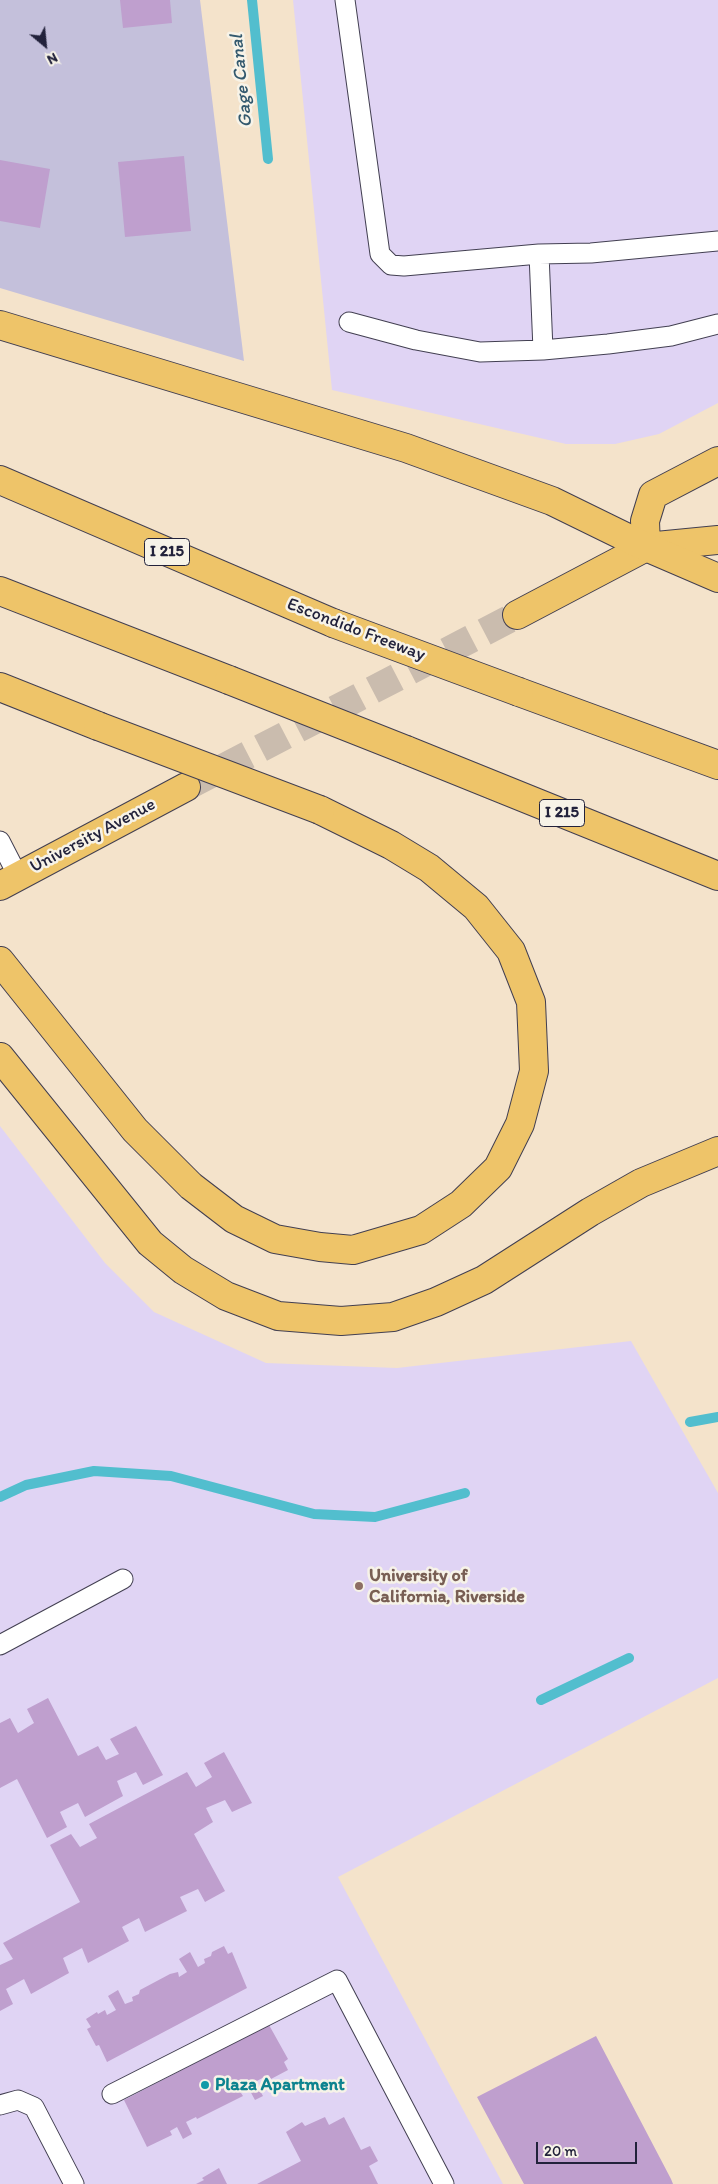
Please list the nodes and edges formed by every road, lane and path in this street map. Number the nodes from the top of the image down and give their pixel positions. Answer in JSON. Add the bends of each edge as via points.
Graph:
{"nodes":[{"id":1,"x":345,"y":0,"type":"edge"},
{"id":2,"x":718,"y":241,"type":"edge"},
{"id":3,"x":539,"y":254,"type":"junction"},
{"id":4,"x":349,"y":322,"type":"dead end"},
{"id":5,"x":718,"y":324,"type":"edge"},
{"id":6,"x":0,"y":325,"type":"edge"},
{"id":7,"x":543,"y":350,"type":"junction"},
{"id":8,"x":718,"y":461,"type":"edge"},
{"id":9,"x":0,"y":480,"type":"edge"},
{"id":10,"x":718,"y":540,"type":"edge"},
{"id":11,"x":646,"y":547,"type":"junction"},
{"id":12,"x":718,"y":578,"type":"edge"},
{"id":13,"x":0,"y":592,"type":"edge"},
{"id":14,"x":517,"y":615,"type":"tunnel mouth"},
{"id":15,"x":0,"y":687,"type":"edge"},
{"id":16,"x":718,"y":765,"type":"edge"},
{"id":17,"x":186,"y":787,"type":"tunnel mouth"},
{"id":18,"x":0,"y":841,"type":"edge"},
{"id":19,"x":718,"y":876,"type":"edge"},
{"id":20,"x":9,"y":881,"type":"edge"},
{"id":21,"x":0,"y":961,"type":"edge"},
{"id":22,"x":0,"y":1057,"type":"edge"},
{"id":23,"x":718,"y":1151,"type":"edge"},
{"id":24,"x":123,"y":1579,"type":"dead end"},
{"id":25,"x":0,"y":1645,"type":"edge"},
{"id":26,"x":112,"y":2094,"type":"dead end"},
{"id":27,"x":0,"y":2105,"type":"edge"},
{"id":28,"x":74,"y":2184,"type":"edge"},
{"id":29,"x":444,"y":2184,"type":"edge"}],
"edges":[{"from":1,"to":3,"type":"lane","via":[[380,254],[391,265],[404,266]]},
{"from":2,"to":3,"type":"lane","via":[[591,253]]},
{"from":3,"to":7,"type":"lane"},
{"from":4,"to":7,"type":"lane","via":[[416,340],[480,352]]},
{"from":5,"to":7,"type":"lane","via":[[671,336]]},
{"from":6,"to":11,"type":"main road","via":[[406,448],[552,501]]},
{"from":8,"to":11,"type":"main road","via":[[653,495],[646,521]]},
{"from":9,"to":16,"type":"main road","name":"Escondido Freeway","number":"I 215","bridge":true,"via":[[334,623]]},
{"from":10,"to":11,"type":"main road"},
{"from":11,"to":12,"type":"main road"},
{"from":11,"to":14,"type":"main road"},
{"from":13,"to":19,"type":"main road","number":"I 215","bridge":true},
{"from":15,"to":21,"type":"main road","bridge":true,"via":[[320,810],[429,868],[476,906],[511,951],[531,1002],[534,1071],[520,1124],[498,1168],[461,1204],[421,1230],[353,1250],[276,1239],[234,1219],[191,1186],[136,1130]]},
{"from":17,"to":20,"type":"main road","name":"University Avenue"},
{"from":18,"to":20,"type":"lane"},
{"from":22,"to":23,"type":"main road","via":[[150,1243],[183,1270],[226,1296],[278,1316],[341,1321],[393,1317],[436,1302],[484,1280],[641,1183]]},
{"from":24,"to":25,"type":"lane"},
{"from":26,"to":29,"type":"lane","via":[[337,1980]]},
{"from":27,"to":28,"type":"lane","via":[[18,2100],[34,2107]]}]}
